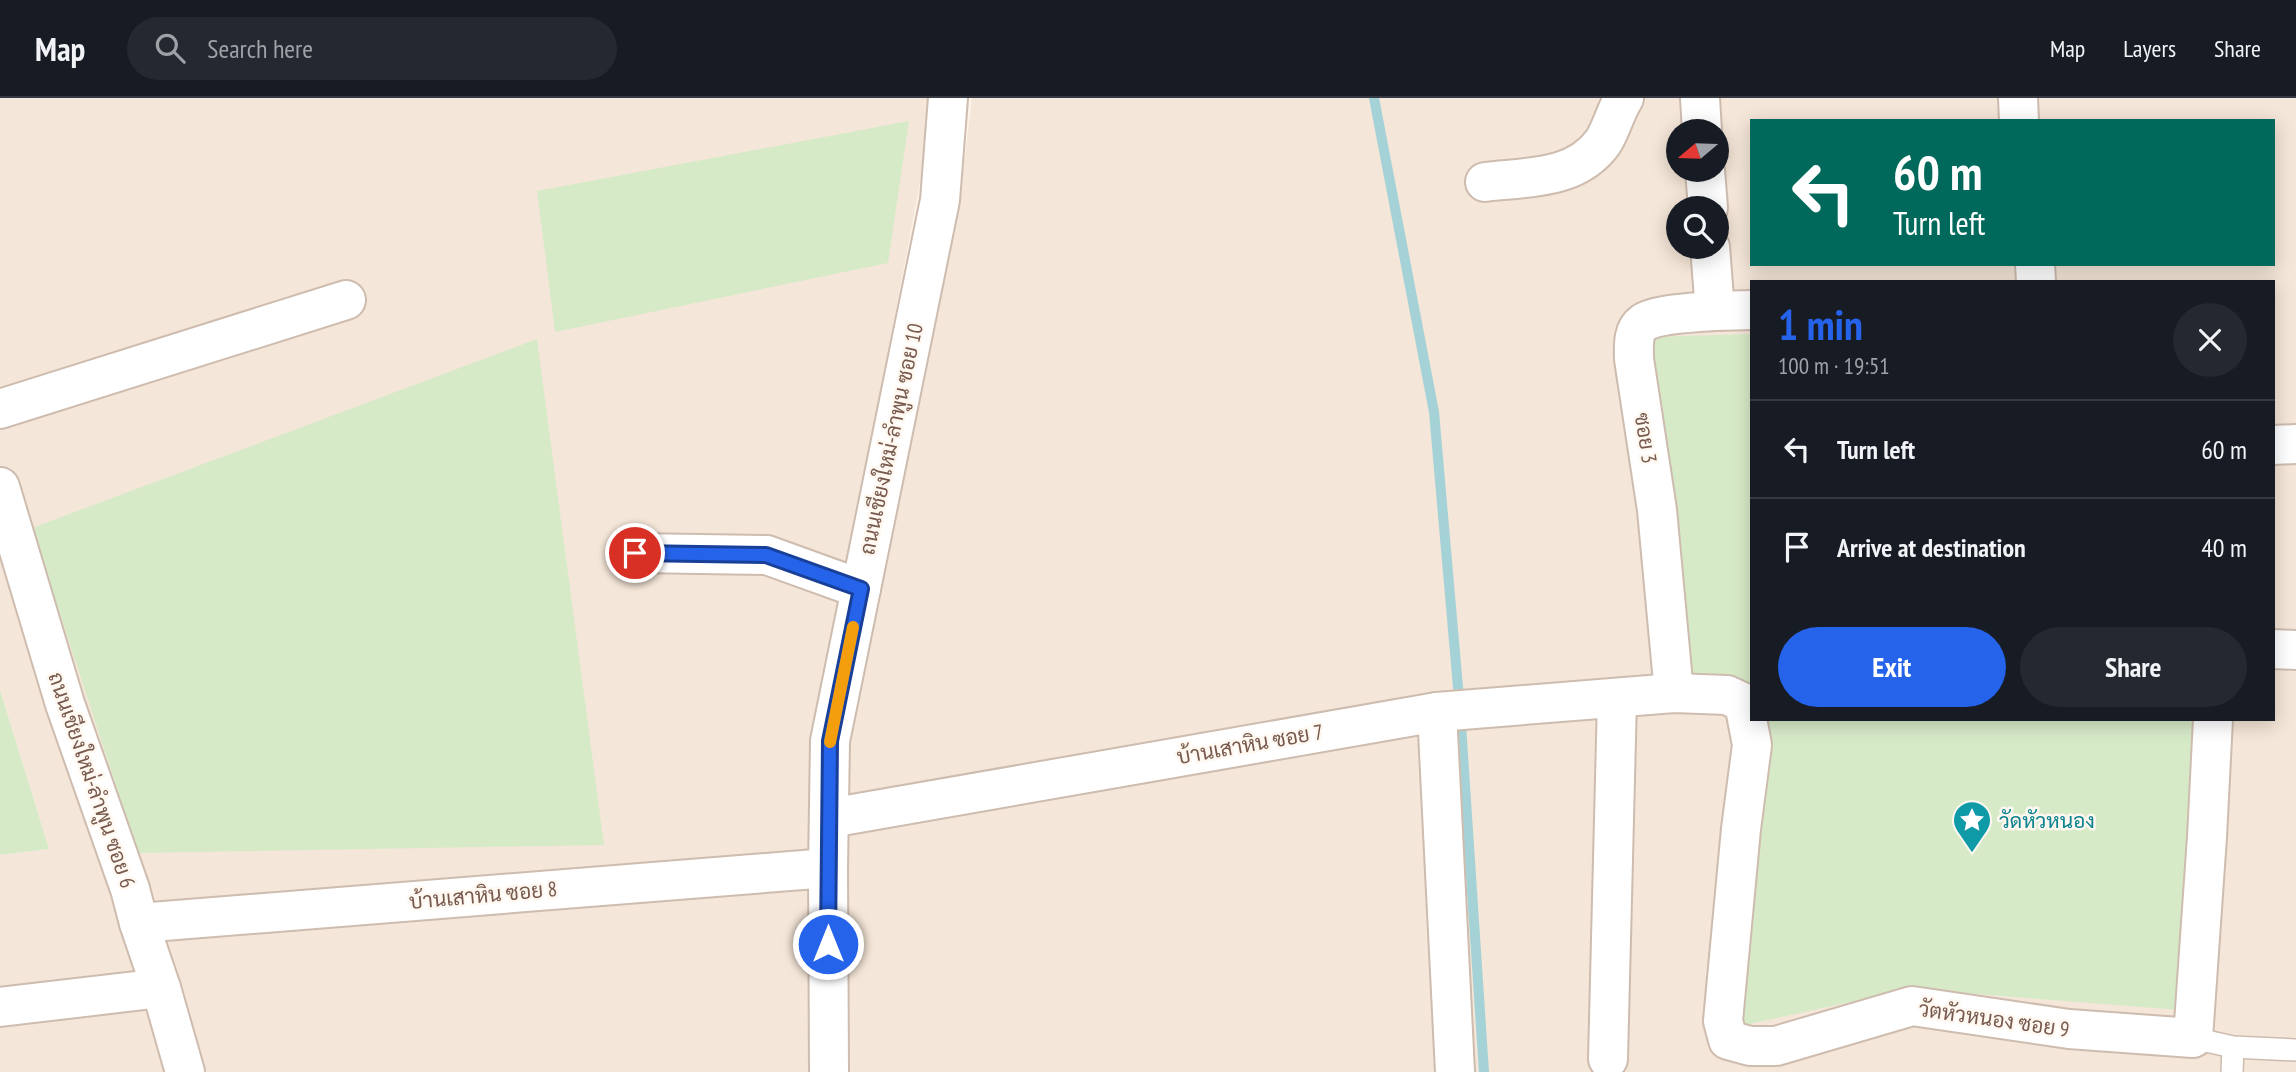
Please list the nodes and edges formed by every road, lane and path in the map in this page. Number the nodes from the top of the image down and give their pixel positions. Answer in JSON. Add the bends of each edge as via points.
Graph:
{"nodes":[{"id":1,"x":948,"y":98,"type":"edge"},
{"id":2,"x":1624,"y":98,"type":"edge"},
{"id":3,"x":1700,"y":98,"type":"edge"},
{"id":4,"x":2018,"y":98,"type":"edge"},
{"id":5,"x":1701,"y":119,"type":"edge"},
{"id":6,"x":2019,"y":119,"type":"edge"},
{"id":7,"x":1485,"y":182,"type":"dead end"},
{"id":8,"x":1714,"y":259,"type":"edge"},
{"id":9,"x":346,"y":300,"type":"dead end"},
{"id":10,"x":1733,"y":310,"type":"edge"},
{"id":11,"x":0,"y":409,"type":"edge"},
{"id":12,"x":2296,"y":444,"type":"edge"},
{"id":13,"x":2275,"y":445,"type":"edge"},
{"id":14,"x":0,"y":487,"type":"edge"},
{"id":15,"x":635,"y":553,"type":"dead end"},
{"id":16,"x":861,"y":589,"type":"junction"},
{"id":17,"x":2275,"y":649,"type":"edge"},
{"id":18,"x":2296,"y":650,"type":"edge"},
{"id":19,"x":1674,"y":693,"type":"junction"},
{"id":20,"x":1617,"y":699,"type":"junction"},
{"id":21,"x":1437,"y":712,"type":"junction"},
{"id":22,"x":2213,"y":721,"type":"edge"},
{"id":23,"x":830,"y":818,"type":"junction"},
{"id":24,"x":828,"y":868,"type":"junction"},
{"id":25,"x":139,"y":923,"type":"junction"},
{"id":26,"x":161,"y":988,"type":"junction"},
{"id":27,"x":0,"y":1007,"type":"edge"},
{"id":28,"x":2193,"y":1038,"type":"junction"},
{"id":29,"x":2233,"y":1047,"type":"junction"},
{"id":30,"x":2296,"y":1051,"type":"edge"},
{"id":31,"x":1608,"y":1059,"type":"dead end"},
{"id":32,"x":185,"y":1072,"type":"edge"},
{"id":33,"x":829,"y":1072,"type":"edge"},
{"id":34,"x":1455,"y":1072,"type":"edge"},
{"id":35,"x":2232,"y":1072,"type":"edge"}],
"edges":[{"from":1,"to":16,"type":"street","name":"ถนนเชียงใหม่-ลำพูน ซอย 10","via":[[940,200]]},
{"from":2,"to":7,"type":"street","via":[[1602,143],[1588,159],[1560,173]]},
{"from":3,"to":5,"type":"street"},
{"from":4,"to":6,"type":"street"},
{"from":8,"to":10,"type":"street","name":"ซอย 3"},
{"from":9,"to":11,"type":"street"},
{"from":10,"to":19,"type":"street","name":"ซอย 3","via":[[1665,316],[1643,323],[1635,335],[1634,359],[1657,510]]},
{"from":12,"to":13,"type":"street"},
{"from":14,"to":25,"type":"street","name":"ถนนเชียงใหม่-ลำพูน ซอย 6","via":[[65,704]]},
{"from":15,"to":16,"type":"street","via":[[766,555]]},
{"from":16,"to":23,"type":"street","name":"ถนนเชียงใหม่-ลำพูน ซอย 10","via":[[830,741]]},
{"from":17,"to":18,"type":"street"},
{"from":19,"to":20,"type":"street","name":"บ้านเสาหิน ซอย 7"},
{"from":19,"to":28,"type":"street","name":"วัตหัวหนอง ซอย 9","via":[[1736,697],[1744,704],[1752,745],[1723,1021],[1728,1040],[1776,1046],[1912,1006],[2069,1029]]},
{"from":20,"to":21,"type":"street","name":"บ้านเสาหิน ซอย 7"},
{"from":20,"to":31,"type":"street"},
{"from":21,"to":23,"type":"street","name":"บ้านเสาหิน ซอย 7"},
{"from":21,"to":34,"type":"street"},
{"from":22,"to":28,"type":"street"},
{"from":23,"to":24,"type":"street","name":"ถนนเชียงใหม่-ลำพูน ซอย 10"},
{"from":24,"to":25,"type":"street","name":"บ้านเสาหิน ซอย 8"},
{"from":24,"to":33,"type":"street","name":"ถนนเชียงใหม่-ลำพูน ซอย 10"},
{"from":25,"to":26,"type":"street","name":"ถนนเชียงใหม่-ลำพูน ซอย 6"},
{"from":26,"to":27,"type":"street"},
{"from":26,"to":32,"type":"street","name":"ถนนเชียงใหม่-ลำพูน ซอย 6"},
{"from":28,"to":29,"type":"lane"},
{"from":29,"to":30,"type":"lane"},
{"from":29,"to":35,"type":"lane"}]}
